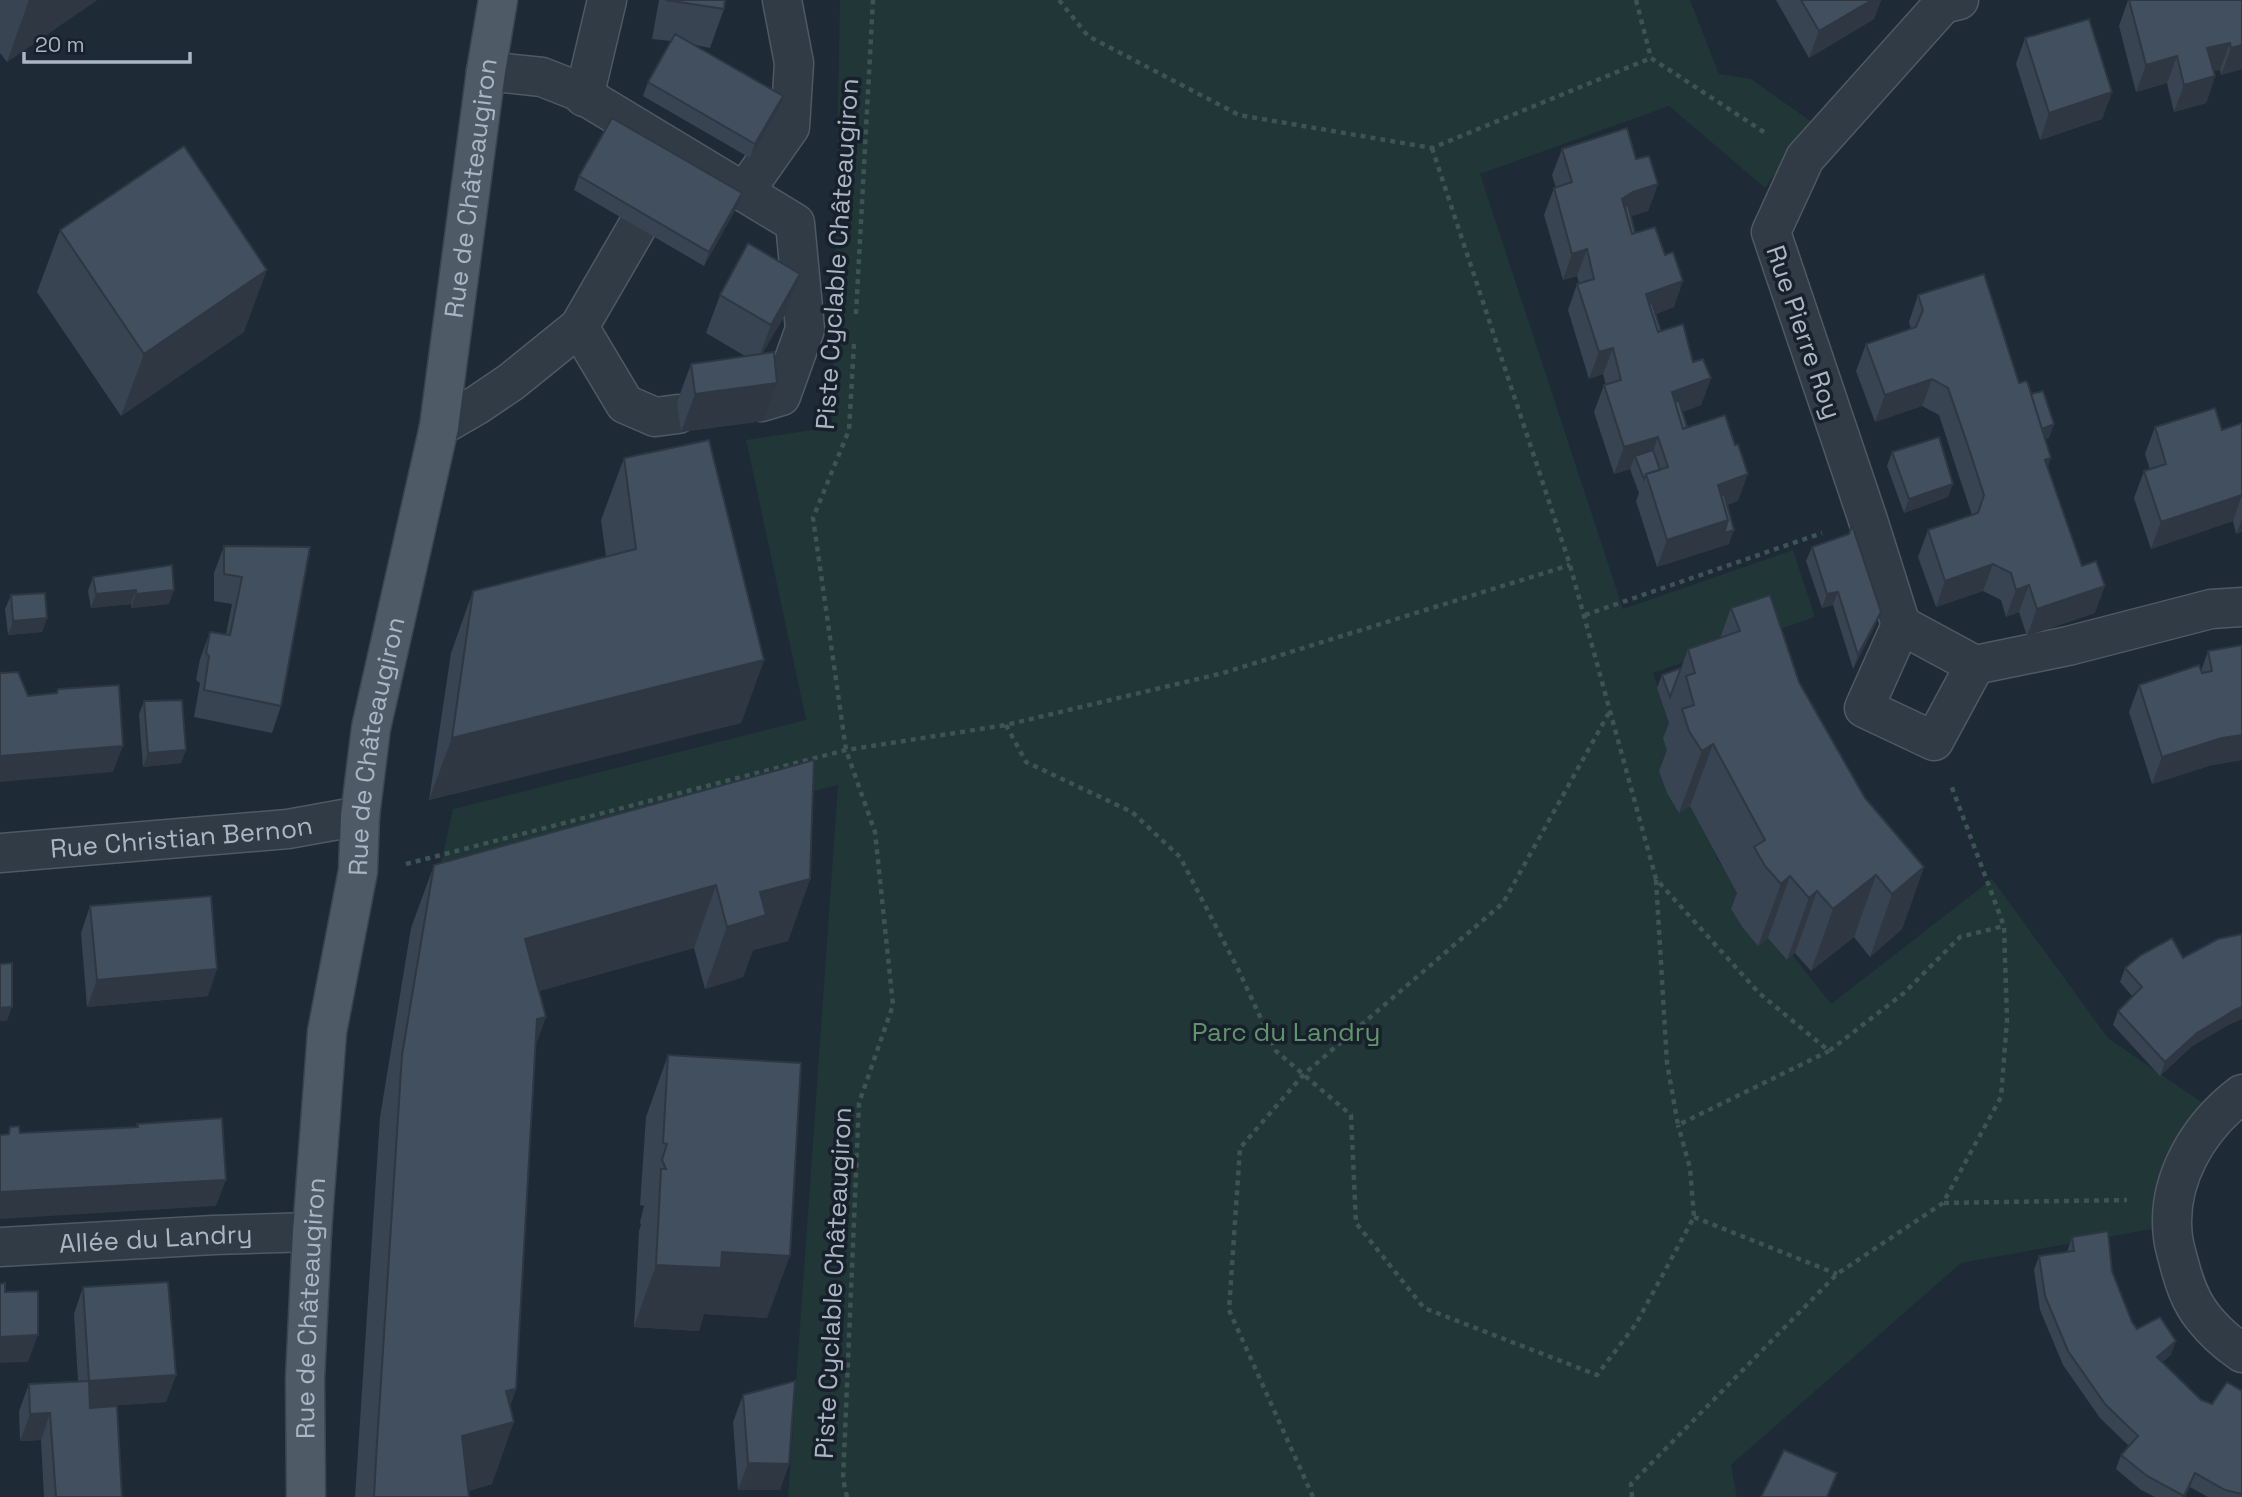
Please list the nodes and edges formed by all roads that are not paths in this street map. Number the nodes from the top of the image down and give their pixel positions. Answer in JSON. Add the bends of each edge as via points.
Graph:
{"nodes":[{"id":1,"x":498,"y":0,"type":"edge"},
{"id":2,"x":607,"y":0,"type":"edge"},
{"id":3,"x":782,"y":0,"type":"edge"},
{"id":4,"x":1948,"y":1,"type":"edge"},
{"id":5,"x":486,"y":71,"type":"junction"},
{"id":6,"x":584,"y":97,"type":"junction"},
{"id":7,"x":745,"y":191,"type":"junction"},
{"id":8,"x":637,"y":227,"type":"edge"},
{"id":9,"x":579,"y":327,"type":"junction"},
{"id":10,"x":761,"y":402,"type":"edge"},
{"id":11,"x":678,"y":414,"type":"dead end"},
{"id":12,"x":439,"y":427,"type":"junction"},
{"id":13,"x":2242,"y":607,"type":"edge"},
{"id":14,"x":1901,"y":625,"type":"junction"},
{"id":15,"x":1975,"y":665,"type":"junction"},
{"id":16,"x":360,"y":816,"type":"junction"},
{"id":17,"x":0,"y":853,"type":"edge"},
{"id":18,"x":2242,"y":1094,"type":"edge"},
{"id":19,"x":312,"y":1232,"type":"junction"},
{"id":20,"x":0,"y":1247,"type":"edge"},
{"id":21,"x":2242,"y":1353,"type":"edge"},
{"id":22,"x":306,"y":1497,"type":"edge"}],
"edges":[{"from":1,"to":5,"type":"main road","name":"Rue de Châteaugiron"},
{"from":2,"to":6,"type":"street"},
{"from":3,"to":7,"type":"street","via":[[794,63],[790,127]]},
{"from":4,"to":14,"type":"street","name":"Rue Pierre Roy","via":[[1805,158],[1771,233]]},
{"from":5,"to":6,"type":"street","via":[[542,77]]},
{"from":5,"to":12,"type":"main road","name":"Rue de Châteaugiron"},
{"from":6,"to":7,"type":"street","via":[[676,161]]},
{"from":7,"to":10,"type":"street","via":[[794,223],[806,329],[781,396]]},
{"from":8,"to":9,"type":"street"},
{"from":9,"to":11,"type":"street","via":[[625,404],[655,417]]},
{"from":9,"to":12,"type":"street","via":[[511,382]]},
{"from":12,"to":16,"type":"main road","name":"Rue de Châteaugiron","via":[[371,729]]},
{"from":13,"to":15,"type":"street","via":[[2211,609]]},
{"from":14,"to":15,"type":"street"},
{"from":14,"to":15,"type":"street","via":[[1864,708],[1934,741]]},
{"from":16,"to":17,"type":"street","name":"Rue Christian Bernon","via":[[288,829]]},
{"from":16,"to":19,"type":"main road","name":"Rue de Châteaugiron","via":[[358,871],[327,1032]]},
{"from":18,"to":21,"type":"street","via":[[2194,1144],[2181,1170],[2172,1236],[2184,1285],[2203,1317]]},
{"from":19,"to":20,"type":"street","name":"Allée du Landry"},
{"from":19,"to":22,"type":"main road","name":"Rue de Châteaugiron"}]}
